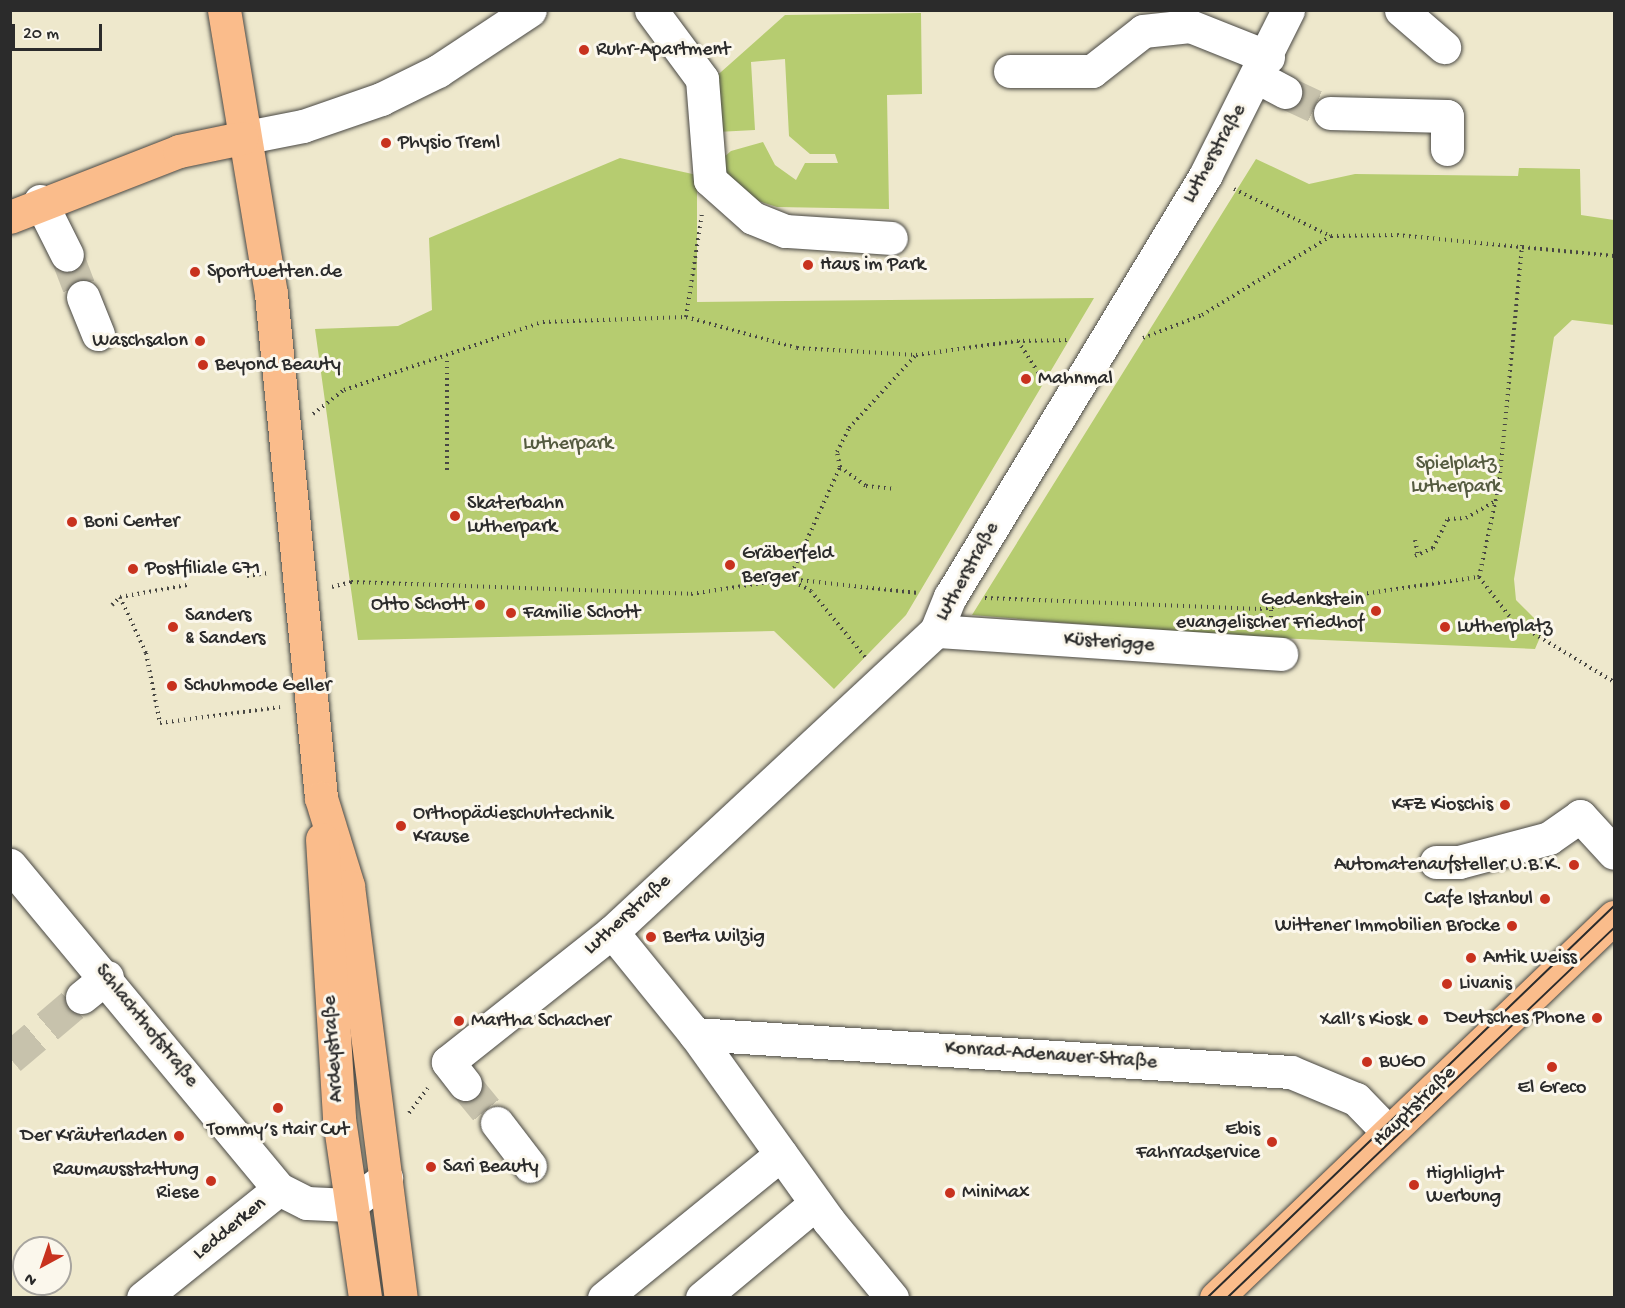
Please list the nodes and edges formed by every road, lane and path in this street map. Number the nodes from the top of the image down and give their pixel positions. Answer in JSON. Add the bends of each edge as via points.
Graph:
{"nodes":[{"id":1,"x":224,"y":10,"type":"edge"},
{"id":2,"x":530,"y":10,"type":"edge"},
{"id":3,"x":651,"y":10,"type":"edge"},
{"id":4,"x":1288,"y":10,"type":"edge"},
{"id":5,"x":1401,"y":10,"type":"edge"},
{"id":6,"x":1444,"y":47,"type":"dead end"},
{"id":7,"x":1010,"y":71,"type":"dead end"},
{"id":8,"x":1270,"y":75,"type":"junction"},
{"id":9,"x":1330,"y":113,"type":"tunnel mouth"},
{"id":10,"x":242,"y":138,"type":"junction"},
{"id":11,"x":1447,"y":149,"type":"dead end"},
{"id":12,"x":710,"y":180,"type":"junction"},
{"id":13,"x":1235,"y":189,"type":"dead end"},
{"id":14,"x":40,"y":201,"type":"junction"},
{"id":15,"x":10,"y":217,"type":"edge"},
{"id":16,"x":1330,"y":236,"type":"junction"},
{"id":17,"x":891,"y":238,"type":"dead end"},
{"id":18,"x":1522,"y":245,"type":"junction"},
{"id":19,"x":67,"y":255,"type":"tunnel mouth"},
{"id":20,"x":1614,"y":256,"type":"edge"},
{"id":21,"x":84,"y":297,"type":"tunnel mouth"},
{"id":22,"x":686,"y":317,"type":"junction"},
{"id":23,"x":98,"y":334,"type":"dead end"},
{"id":24,"x":1105,"y":340,"type":"junction"},
{"id":25,"x":1017,"y":341,"type":"junction"},
{"id":26,"x":916,"y":354,"type":"junction"},
{"id":27,"x":447,"y":357,"type":"junction"},
{"id":28,"x":1062,"y":409,"type":"junction"},
{"id":29,"x":285,"y":436,"type":"junction"},
{"id":30,"x":840,"y":467,"type":"junction"},
{"id":31,"x":447,"y":470,"type":"dead end"},
{"id":32,"x":896,"y":489,"type":"dead end"},
{"id":33,"x":1497,"y":501,"type":"junction"},
{"id":34,"x":1415,"y":540,"type":"dead end"},
{"id":35,"x":1479,"y":577,"type":"junction"},
{"id":36,"x":789,"y":579,"type":"junction"},
{"id":37,"x":187,"y":585,"type":"dead end"},
{"id":38,"x":299,"y":596,"type":"junction"},
{"id":39,"x":120,"y":597,"type":"junction"},
{"id":40,"x":950,"y":597,"type":"junction"},
{"id":41,"x":112,"y":605,"type":"dead end"},
{"id":42,"x":936,"y":631,"type":"junction"},
{"id":43,"x":1281,"y":654,"type":"dead end"},
{"id":44,"x":883,"y":678,"type":"junction"},
{"id":45,"x":1614,"y":682,"type":"edge"},
{"id":46,"x":311,"y":703,"type":"junction"},
{"id":47,"x":321,"y":798,"type":"junction"},
{"id":48,"x":1614,"y":853,"type":"edge"},
{"id":49,"x":1436,"y":862,"type":"dead end"},
{"id":50,"x":10,"y":865,"type":"edge"},
{"id":51,"x":1614,"y":917,"type":"edge"},
{"id":52,"x":612,"y":932,"type":"junction"},
{"id":53,"x":107,"y":977,"type":"junction"},
{"id":54,"x":82,"y":997,"type":"tunnel mouth"},
{"id":55,"x":695,"y":1034,"type":"junction"},
{"id":56,"x":457,"y":1073,"type":"dead end"},
{"id":57,"x":497,"y":1123,"type":"tunnel mouth"},
{"id":58,"x":1388,"y":1132,"type":"junction"},
{"id":59,"x":383,"y":1143,"type":"junction"},
{"id":60,"x":781,"y":1154,"type":"junction"},
{"id":61,"x":343,"y":1157,"type":"junction"},
{"id":62,"x":530,"y":1166,"type":"dead end"},
{"id":63,"x":386,"y":1178,"type":"junction"},
{"id":64,"x":279,"y":1189,"type":"junction"},
{"id":65,"x":349,"y":1205,"type":"junction"},
{"id":66,"x":822,"y":1211,"type":"junction"},
{"id":67,"x":143,"y":1298,"type":"edge"},
{"id":68,"x":365,"y":1298,"type":"edge"},
{"id":69,"x":402,"y":1298,"type":"edge"},
{"id":70,"x":604,"y":1298,"type":"edge"},
{"id":71,"x":702,"y":1298,"type":"edge"},
{"id":72,"x":892,"y":1298,"type":"edge"},
{"id":73,"x":1216,"y":1298,"type":"edge"}],
"edges":[{"from":1,"to":10,"type":"main road"},
{"from":2,"to":10,"type":"street","via":[[438,71],[381,99],[303,126]]},
{"from":3,"to":12,"type":"street","via":[[702,80]]},
{"from":4,"to":8,"type":"street","name":"Lutherstraße"},
{"from":5,"to":6,"type":"street"},
{"from":7,"to":8,"type":"street","via":[[1092,71],[1143,31],[1190,26]]},
{"from":8,"to":24,"type":"street","name":"Lutherstraße"},
{"from":9,"to":11,"type":"street","via":[[1447,116]]},
{"from":10,"to":14,"type":"main road","via":[[179,151]]},
{"from":10,"to":29,"type":"main road","via":[[271,294]]},
{"from":12,"to":17,"type":"street","via":[[753,218],[786,231]]},
{"from":12,"to":22,"type":"path"},
{"from":13,"to":16,"type":"path"},
{"from":14,"to":15,"type":"main road"},
{"from":14,"to":19,"type":"street"},
{"from":16,"to":18,"type":"path","via":[[1397,235]]},
{"from":16,"to":24,"type":"path","via":[[1180,327],[1143,338]]},
{"from":18,"to":20,"type":"path"},
{"from":18,"to":33,"type":"path"},
{"from":21,"to":23,"type":"street"},
{"from":22,"to":26,"type":"path","via":[[797,348]]},
{"from":22,"to":27,"type":"path","via":[[543,322]]},
{"from":24,"to":25,"type":"path"},
{"from":24,"to":28,"type":"street","name":"Lutherstraße"},
{"from":25,"to":26,"type":"path"},
{"from":25,"to":28,"type":"path"},
{"from":26,"to":30,"type":"path","via":[[849,428],[837,452]]},
{"from":27,"to":29,"type":"path","via":[[344,390]]},
{"from":27,"to":31,"type":"path"},
{"from":28,"to":40,"type":"street","name":"Lutherstraße"},
{"from":29,"to":38,"type":"main road"},
{"from":30,"to":32,"type":"path","via":[[866,486]]},
{"from":30,"to":36,"type":"path"},
{"from":33,"to":34,"type":"path","via":[[1466,518],[1448,519],[1433,548],[1417,556]]},
{"from":33,"to":35,"type":"path"},
{"from":35,"to":40,"type":"path","via":[[1260,609]]},
{"from":35,"to":45,"type":"path","via":[[1513,621]]},
{"from":36,"to":38,"type":"path","via":[[691,594],[351,582]]},
{"from":36,"to":40,"type":"path"},
{"from":36,"to":44,"type":"path","via":[[811,591]]},
{"from":37,"to":39,"type":"path"},
{"from":38,"to":46,"type":"main road"},
{"from":39,"to":41,"type":"path"},
{"from":39,"to":46,"type":"path","via":[[146,653],[160,723]]},
{"from":40,"to":42,"type":"street","name":"Lutherstraße"},
{"from":42,"to":43,"type":"street","name":"Küsterigge"},
{"from":42,"to":44,"type":"street","name":"Lutherstraße"},
{"from":44,"to":52,"type":"street","name":"Lutherstraße"},
{"from":46,"to":47,"type":"main road"},
{"from":47,"to":59,"type":"main road","via":[[348,886]]},
{"from":47,"to":61,"type":"main road","name":"Ardeystraße","via":[[324,906]]},
{"from":48,"to":49,"type":"street","via":[[1580,816],[1549,838],[1459,862]]},
{"from":50,"to":53,"type":"street","name":"Schlachthofstraße"},
{"from":51,"to":58,"type":"main road","name":"Hauptstraße"},
{"from":52,"to":55,"type":"street"},
{"from":52,"to":56,"type":"street","name":"Lutherstraße"},
{"from":53,"to":54,"type":"street"},
{"from":53,"to":64,"type":"street","name":"Schlachthofstraße"},
{"from":55,"to":58,"type":"street","name":"Konrad-Adenauer-Straße","via":[[1291,1072],[1356,1099]]},
{"from":55,"to":60,"type":"street"},
{"from":57,"to":62,"type":"street"},
{"from":58,"to":73,"type":"main road","name":"Hauptstraße"},
{"from":59,"to":61,"type":"street"},
{"from":59,"to":63,"type":"main road"},
{"from":60,"to":66,"type":"street"},
{"from":60,"to":70,"type":"street"},
{"from":61,"to":65,"type":"main road","name":"Ardeystraße"},
{"from":63,"to":65,"type":"street"},
{"from":63,"to":69,"type":"main road"},
{"from":64,"to":65,"type":"street","name":"Ledderken","via":[[307,1203]]},
{"from":64,"to":67,"type":"street","name":"Ledderken"},
{"from":65,"to":68,"type":"main road","name":"Ardeystraße"},
{"from":66,"to":71,"type":"street"},
{"from":66,"to":72,"type":"street"}]}
